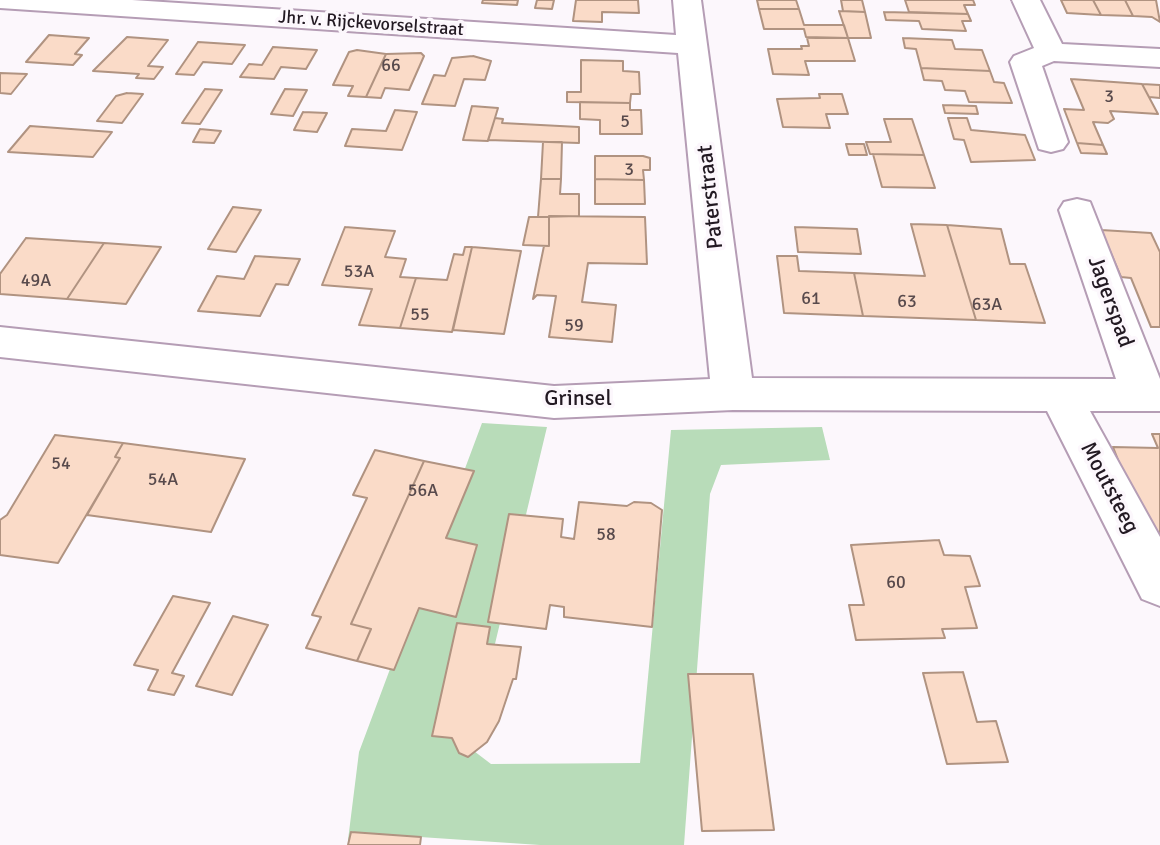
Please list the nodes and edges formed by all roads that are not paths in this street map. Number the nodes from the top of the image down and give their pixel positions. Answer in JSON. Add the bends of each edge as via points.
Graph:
{"nodes":[{"id":1,"x":0,"y":0,"type":"edge"},
{"id":2,"x":687,"y":0,"type":"edge"},
{"id":3,"x":1026,"y":0,"type":"edge"},
{"id":4,"x":695,"y":45,"type":"junction"},
{"id":5,"x":1051,"y":52,"type":"junction"},
{"id":6,"x":1160,"y":58,"type":"edge"},
{"id":7,"x":1051,"y":142,"type":"dead end"},
{"id":8,"x":1077,"y":210,"type":"dead end"},
{"id":9,"x":0,"y":342,"type":"edge"},
{"id":10,"x":1059,"y":393,"type":"junction"},
{"id":11,"x":733,"y":394,"type":"junction"},
{"id":12,"x":1152,"y":394,"type":"edge"},
{"id":13,"x":1160,"y":584,"type":"edge"}],
"edges":[{"from":1,"to":4,"type":"street","name":"Jhr. v. Rijckevorselstraat"},
{"from":2,"to":4,"type":"street","name":"Paterstraat"},
{"from":3,"to":5,"type":"street"},
{"from":4,"to":11,"type":"street","name":"Paterstraat"},
{"from":5,"to":6,"type":"street"},
{"from":5,"to":7,"type":"street","via":[[1025,62]]},
{"from":8,"to":12,"type":"street","name":"Jagerspad"},
{"from":9,"to":11,"type":"street","name":"Grinsel","via":[[554,402]]},
{"from":10,"to":11,"type":"street","name":"Grinsel"},
{"from":10,"to":12,"type":"street","name":"Grinsel"},
{"from":10,"to":13,"type":"street","name":"Moutsteeg"}]}
